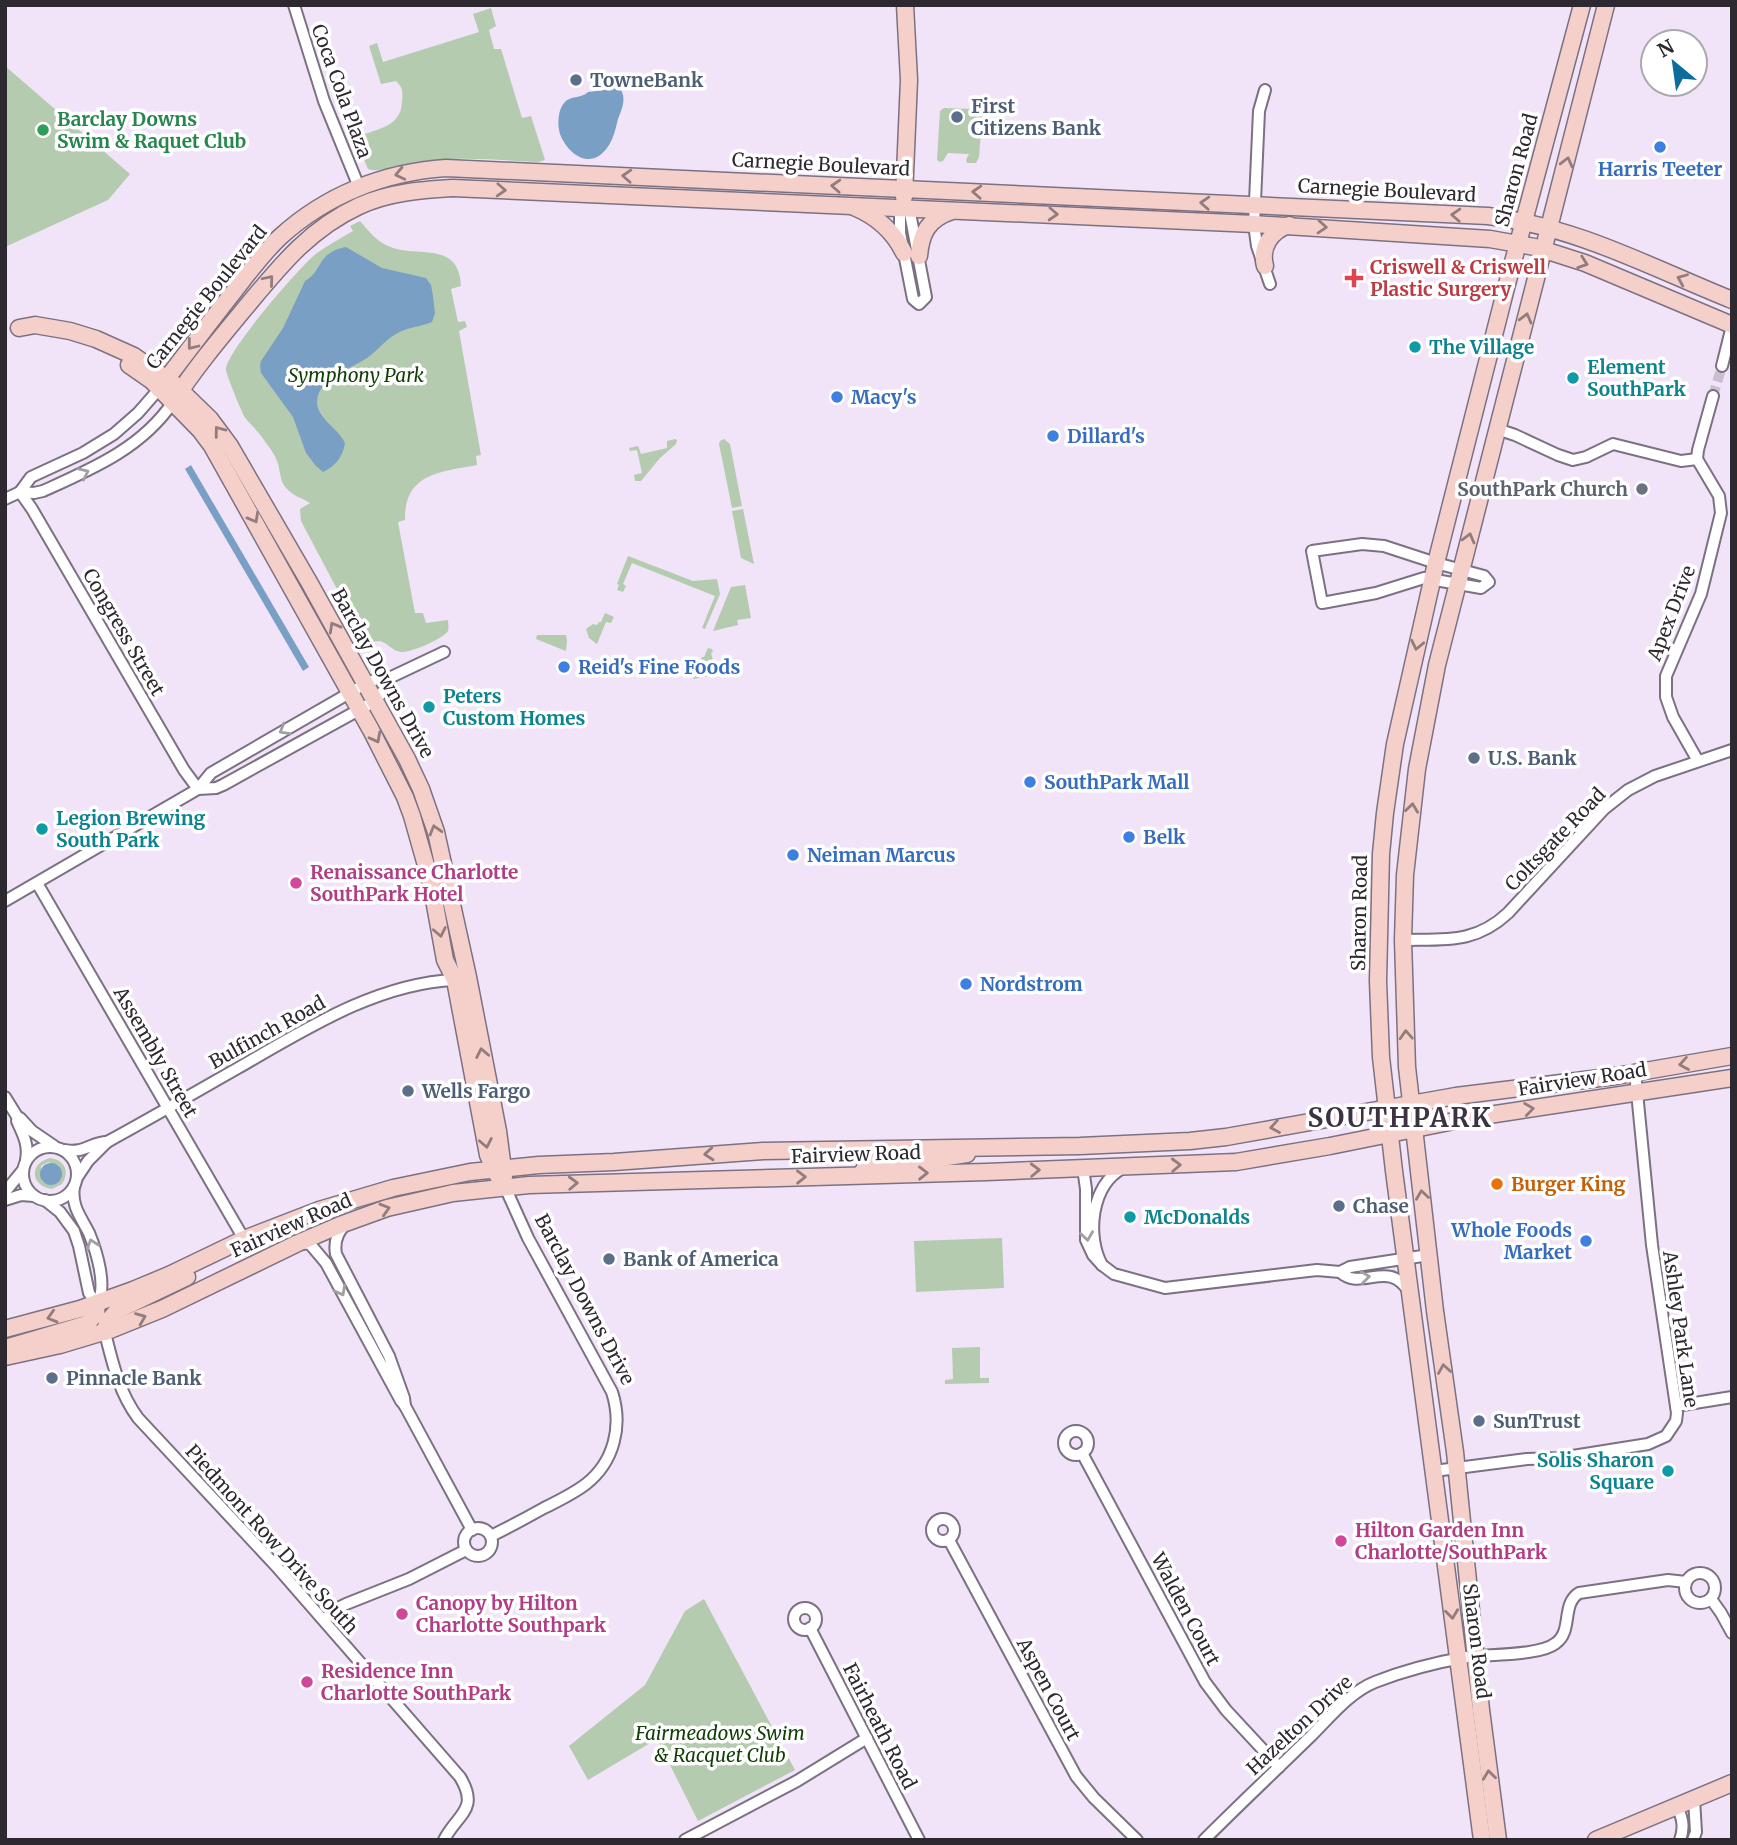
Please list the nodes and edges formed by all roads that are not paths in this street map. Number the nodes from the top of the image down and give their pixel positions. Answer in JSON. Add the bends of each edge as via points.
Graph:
{"nodes":[{"id":1,"x":294,"y":5,"type":"edge"},
{"id":2,"x":905,"y":5,"type":"edge"},
{"id":3,"x":1582,"y":5,"type":"edge"},
{"id":4,"x":1595,"y":5,"type":"edge"},
{"id":5,"x":1606,"y":5,"type":"edge"},
{"id":6,"x":1593,"y":57,"type":"junction"},
{"id":7,"x":1265,"y":90,"type":"dead end"},
{"id":8,"x":359,"y":187,"type":"junction"},
{"id":9,"x":904,"y":189,"type":"junction"},
{"id":10,"x":844,"y":204,"type":"junction"},
{"id":11,"x":1254,"y":205,"type":"junction"},
{"id":12,"x":904,"y":207,"type":"junction"},
{"id":13,"x":961,"y":210,"type":"junction"},
{"id":14,"x":1524,"y":222,"type":"junction"},
{"id":15,"x":1254,"y":224,"type":"junction"},
{"id":16,"x":1289,"y":225,"type":"junction"},
{"id":17,"x":1550,"y":228,"type":"junction"},
{"id":18,"x":1518,"y":243,"type":"junction"},
{"id":19,"x":1544,"y":250,"type":"junction"},
{"id":20,"x":911,"y":254,"type":"junction"},
{"id":21,"x":1265,"y":266,"type":"junction"},
{"id":22,"x":1270,"y":284,"type":"dead end"},
{"id":23,"x":1732,"y":300,"type":"edge"},
{"id":24,"x":1732,"y":326,"type":"edge"},
{"id":25,"x":12,"y":327,"type":"edge"},
{"id":26,"x":1722,"y":366,"type":"tunnel mouth"},
{"id":27,"x":163,"y":383,"type":"junction"},
{"id":28,"x":177,"y":396,"type":"junction"},
{"id":29,"x":1713,"y":396,"type":"tunnel mouth"},
{"id":30,"x":1497,"y":429,"type":"junction"},
{"id":31,"x":1697,"y":458,"type":"junction"},
{"id":32,"x":20,"y":492,"type":"junction"},
{"id":33,"x":5,"y":499,"type":"edge"},
{"id":34,"x":1434,"y":571,"type":"junction"},
{"id":35,"x":1458,"y":577,"type":"junction"},
{"id":36,"x":444,"y":652,"type":"dead end"},
{"id":37,"x":387,"y":679,"type":"junction"},
{"id":38,"x":365,"y":684,"type":"junction"},
{"id":39,"x":351,"y":692,"type":"junction"},
{"id":40,"x":375,"y":701,"type":"junction"},
{"id":41,"x":360,"y":709,"type":"junction"},
{"id":42,"x":1732,"y":750,"type":"edge"},
{"id":43,"x":1698,"y":761,"type":"junction"},
{"id":44,"x":198,"y":789,"type":"junction"},
{"id":45,"x":37,"y":883,"type":"junction"},
{"id":46,"x":5,"y":901,"type":"edge"},
{"id":47,"x":1403,"y":940,"type":"junction"},
{"id":48,"x":461,"y":979,"type":"junction"},
{"id":49,"x":1732,"y":1056,"type":"edge"},
{"id":50,"x":1635,"y":1072,"type":"junction"},
{"id":51,"x":1732,"y":1078,"type":"edge"},
{"id":52,"x":1637,"y":1092,"type":"junction"},
{"id":53,"x":5,"y":1097,"type":"edge"},
{"id":54,"x":1410,"y":1104,"type":"junction"},
{"id":55,"x":168,"y":1108,"type":"junction"},
{"id":56,"x":1386,"y":1108,"type":"junction"},
{"id":57,"x":18,"y":1118,"type":"junction"},
{"id":58,"x":1413,"y":1129,"type":"junction"},
{"id":59,"x":1390,"y":1134,"type":"junction"},
{"id":60,"x":107,"y":1142,"type":"junction"},
{"id":61,"x":988,"y":1146,"type":"junction"},
{"id":62,"x":60,"y":1148,"type":"junction"},
{"id":63,"x":25,"y":1166,"type":"junction"},
{"id":64,"x":1127,"y":1167,"type":"junction"},
{"id":65,"x":1083,"y":1168,"type":"junction"},
{"id":66,"x":498,"y":1169,"type":"junction"},
{"id":67,"x":861,"y":1175,"type":"junction"},
{"id":68,"x":76,"y":1182,"type":"junction"},
{"id":69,"x":505,"y":1186,"type":"junction"},
{"id":70,"x":5,"y":1192,"type":"edge"},
{"id":71,"x":40,"y":1198,"type":"junction"},
{"id":72,"x":5,"y":1200,"type":"edge"},
{"id":73,"x":350,"y":1221,"type":"junction"},
{"id":74,"x":244,"y":1239,"type":"junction"},
{"id":75,"x":298,"y":1243,"type":"junction"},
{"id":76,"x":1429,"y":1255,"type":"junction"},
{"id":77,"x":1406,"y":1259,"type":"junction"},
{"id":78,"x":1102,"y":1265,"type":"junction"},
{"id":79,"x":1340,"y":1272,"type":"junction"},
{"id":80,"x":1410,"y":1293,"type":"junction"},
{"id":81,"x":97,"y":1303,"type":"junction"},
{"id":82,"x":5,"y":1329,"type":"edge"},
{"id":83,"x":105,"y":1332,"type":"junction"},
{"id":84,"x":5,"y":1348,"type":"edge"},
{"id":85,"x":5,"y":1357,"type":"edge"},
{"id":86,"x":1732,"y":1397,"type":"edge"},
{"id":87,"x":405,"y":1406,"type":"junction"},
{"id":88,"x":1676,"y":1406,"type":"junction"},
{"id":89,"x":1082,"y":1453,"type":"dead end"},
{"id":90,"x":1457,"y":1469,"type":"junction"},
{"id":91,"x":1434,"y":1471,"type":"junction"},
{"id":92,"x":471,"y":1530,"type":"junction"},
{"id":93,"x":491,"y":1536,"type":"junction"},
{"id":94,"x":949,"y":1540,"type":"dead end"},
{"id":95,"x":466,"y":1550,"type":"junction"},
{"id":96,"x":1686,"y":1582,"type":"junction"},
{"id":97,"x":1711,"y":1599,"type":"junction"},
{"id":98,"x":324,"y":1620,"type":"junction"},
{"id":99,"x":810,"y":1628,"type":"dead end"},
{"id":100,"x":1732,"y":1633,"type":"edge"},
{"id":101,"x":1476,"y":1656,"type":"junction"},
{"id":102,"x":1458,"y":1659,"type":"junction"},
{"id":103,"x":867,"y":1738,"type":"junction"},
{"id":104,"x":1279,"y":1767,"type":"junction"},
{"id":105,"x":1732,"y":1783,"type":"edge"},
{"id":106,"x":1694,"y":1799,"type":"junction"},
{"id":107,"x":1677,"y":1806,"type":"junction"},
{"id":108,"x":1499,"y":1835,"type":"edge"},
{"id":109,"x":444,"y":1840,"type":"edge"},
{"id":110,"x":685,"y":1840,"type":"edge"},
{"id":111,"x":919,"y":1840,"type":"edge"},
{"id":112,"x":1137,"y":1840,"type":"edge"},
{"id":113,"x":1204,"y":1840,"type":"edge"},
{"id":114,"x":1482,"y":1840,"type":"edge"},
{"id":115,"x":1596,"y":1840,"type":"edge"},
{"id":116,"x":1681,"y":1840,"type":"edge"},
{"id":117,"x":1693,"y":1840,"type":"edge"}],
"edges":[{"from":1,"to":8,"type":"street","name":"Coca Cola Plaza","via":[[324,101]]},
{"from":2,"to":9,"type":"main road","via":[[909,80]]},
{"from":3,"to":14,"type":"main road","name":"Sharon Road"},
{"from":4,"to":6,"type":"main road","via":[[1588,47]]},
{"from":5,"to":6,"type":"main road","name":"Sharon Road"},
{"from":17,"to":6,"type":"main road","name":"Sharon Road","one_way":true},
{"from":7,"to":11,"type":"street","via":[[1259,111]]},
{"from":9,"to":8,"type":"main road","name":"Carnegie Boulevard","one_way":true,"via":[[457,168],[410,172]]},
{"from":8,"to":27,"type":"main road","name":"Carnegie Boulevard","one_way":true,"via":[[309,214],[272,245]]},
{"from":11,"to":9,"type":"main road","name":"Carnegie Boulevard","one_way":true},
{"from":9,"to":12,"type":"main road"},
{"from":10,"to":12,"type":"main road","name":"Carnegie Boulevard"},
{"from":10,"to":20,"type":"main road","via":[[879,220]]},
{"from":28,"to":10,"type":"main road","name":"Carnegie Boulevard","one_way":true,"via":[[299,246],[332,220],[390,195],[453,188]]},
{"from":14,"to":11,"type":"main road","name":"Carnegie Boulevard","one_way":true,"via":[[1474,215]]},
{"from":11,"to":15,"type":"street"},
{"from":12,"to":13,"type":"main road","name":"Carnegie Boulevard"},
{"from":12,"to":20,"type":"street","via":[[899,218]]},
{"from":13,"to":15,"type":"main road","name":"Carnegie Boulevard","one_way":true},
{"from":13,"to":20,"type":"main road","via":[[941,215],[928,226]]},
{"from":14,"to":17,"type":"main road","name":"Carnegie Boulevard"},
{"from":14,"to":18,"type":"main road","name":"Sharon Road"},
{"from":15,"to":16,"type":"main road","name":"Carnegie Boulevard"},
{"from":15,"to":21,"type":"street"},
{"from":16,"to":18,"type":"main road","name":"Carnegie Boulevard","one_way":true},
{"from":16,"to":21,"type":"main road","via":[[1269,240]]},
{"from":17,"to":19,"type":"main road","name":"Sharon Road"},
{"from":23,"to":17,"type":"main road","name":"Carnegie Boulevard","one_way":true,"via":[[1608,247]]},
{"from":18,"to":19,"type":"main road","name":"Carnegie Boulevard"},
{"from":18,"to":34,"type":"main road","name":"Sharon Road"},
{"from":19,"to":24,"type":"main road","name":"Carnegie Boulevard","one_way":true,"via":[[1603,270]]},
{"from":30,"to":19,"type":"main road","name":"Sharon Road","one_way":true},
{"from":21,"to":22,"type":"street"},
{"from":24,"to":26,"type":"street"},
{"from":25,"to":27,"type":"main road","name":"Barclay Downs Drive","via":[[35,325],[96,339],[134,356]]},
{"from":27,"to":28,"type":"main road","name":"Barclay Downs Drive"},
{"from":27,"to":32,"type":"street","name":"Carnegie Boulevard","via":[[114,434],[31,477]]},
{"from":32,"to":28,"type":"street","name":"Carnegie Boulevard","one_way":true,"via":[[43,491],[116,456],[141,438]]},
{"from":38,"to":28,"type":"main road","name":"Barclay Downs Drive","one_way":true,"via":[[235,454],[210,419]]},
{"from":28,"to":39,"type":"main road","name":"Barclay Downs Drive","one_way":true,"via":[[217,453]]},
{"from":29,"to":31,"type":"street"},
{"from":30,"to":31,"type":"street","via":[[1573,460],[1613,444],[1681,461]]},
{"from":35,"to":30,"type":"main road","name":"Sharon Road","one_way":true},
{"from":31,"to":43,"type":"street","name":"Apex Drive","via":[[1716,489],[1721,513],[1701,594],[1666,676],[1666,697]]},
{"from":32,"to":33,"type":"street","name":"Carnegie Boulevard"},
{"from":32,"to":44,"type":"street","name":"Congress Street"},
{"from":34,"to":34,"type":"street","via":[[1377,544],[1312,551],[1322,603],[1369,594]]},
{"from":34,"to":35,"type":"street"},
{"from":34,"to":56,"type":"main road","name":"Sharon Road","one_way":true,"via":[[1395,744],[1382,842],[1379,995]]},
{"from":47,"to":35,"type":"main road","name":"Sharon Road","one_way":true,"via":[[1417,769]]},
{"from":36,"to":37,"type":"street"},
{"from":37,"to":38,"type":"street"},
{"from":37,"to":40,"type":"street"},
{"from":38,"to":39,"type":"street"},
{"from":38,"to":40,"type":"main road","name":"Barclay Downs Drive"},
{"from":39,"to":41,"type":"main road","name":"Barclay Downs Drive"},
{"from":39,"to":44,"type":"street","one_way":true,"via":[[211,773]]},
{"from":40,"to":41,"type":"street"},
{"from":48,"to":40,"type":"main road","name":"Barclay Downs Drive","one_way":true,"via":[[447,876],[432,821],[421,789]]},
{"from":41,"to":44,"type":"street","via":[[219,787]]},
{"from":41,"to":48,"type":"main road","name":"Barclay Downs Drive","one_way":true,"via":[[412,816],[431,883],[445,960]]},
{"from":42,"to":43,"type":"street","name":"Coltsgate Road"},
{"from":43,"to":47,"type":"street","name":"Coltsgate Road","via":[[1655,776],[1612,802],[1497,923],[1484,931],[1457,938]]},
{"from":44,"to":45,"type":"street"},
{"from":45,"to":46,"type":"street"},
{"from":45,"to":55,"type":"street","name":"Assembly Street"},
{"from":54,"to":47,"type":"main road","name":"Sharon Road","one_way":true},
{"from":48,"to":55,"type":"street","name":"Bulfinch Road","via":[[402,987],[358,1004]]},
{"from":48,"to":66,"type":"main road","name":"Barclay Downs Drive","via":[[498,1131]]},
{"from":49,"to":50,"type":"main road","name":"Fairview Road","one_way":true},
{"from":50,"to":52,"type":"street","name":"Ashley Park Lane"},
{"from":50,"to":54,"type":"main road","name":"Fairview Road"},
{"from":51,"to":52,"type":"main road","name":"Fairview Road"},
{"from":58,"to":52,"type":"main road","name":"Fairview Road","one_way":true},
{"from":52,"to":88,"type":"street","name":"Ashley Park Lane","via":[[1652,1245]]},
{"from":53,"to":57,"type":"street"},
{"from":54,"to":56,"type":"main road","name":"Fairview Road"},
{"from":54,"to":58,"type":"main road","name":"Sharon Road"},
{"from":55,"to":60,"type":"street","name":"Bulfinch Road"},
{"from":55,"to":74,"type":"street","name":"Assembly Street"},
{"from":56,"to":59,"type":"main road","name":"Sharon Road"},
{"from":56,"to":61,"type":"main road","name":"Fairview Road","one_way":true,"via":[[1212,1139]]},
{"from":57,"to":62,"type":"street"},
{"from":57,"to":63,"type":"street","via":[[27,1145]]},
{"from":58,"to":59,"type":"main road","name":"Fairview Road"},
{"from":76,"to":58,"type":"main road","name":"Sharon Road","one_way":true},
{"from":64,"to":59,"type":"main road","name":"Fairview Road","one_way":true,"via":[[1264,1158]]},
{"from":59,"to":77,"type":"main road","name":"Sharon Road"},
{"from":60,"to":62,"type":"street","name":"Bulfinch Road","via":[[78,1151]]},
{"from":60,"to":68,"type":"street","name":"Bulfinch Road"},
{"from":61,"to":66,"type":"main road","name":"Fairview Road","one_way":true,"via":[[763,1151]]},
{"from":61,"to":67,"type":"main road","via":[[944,1158],[876,1162],[866,1166]]},
{"from":62,"to":63,"type":"street","via":[[39,1149]]},
{"from":62,"to":68,"type":"street","via":[[75,1162]]},
{"from":63,"to":70,"type":"street"},
{"from":63,"to":71,"type":"street","via":[[26,1185]]},
{"from":64,"to":65,"type":"main road","name":"Fairview Road"},
{"from":64,"to":78,"type":"street","via":[[1112,1176],[1096,1205],[1096,1249]]},
{"from":67,"to":65,"type":"main road","name":"Fairview Road","one_way":true},
{"from":65,"to":78,"type":"street","one_way":true,"via":[[1086,1240]]},
{"from":66,"to":69,"type":"main road","name":"Barclay Downs Drive"},
{"from":66,"to":74,"type":"main road","name":"Fairview Road","via":[[393,1188]]},
{"from":69,"to":67,"type":"main road","name":"Fairview Road","one_way":true},
{"from":68,"to":71,"type":"street","via":[[61,1199]]},
{"from":81,"to":68,"type":"street","one_way":true,"via":[[102,1281],[93,1244],[75,1208]]},
{"from":73,"to":69,"type":"main road","name":"Fairview Road","one_way":true,"via":[[408,1202]]},
{"from":69,"to":93,"type":"street","name":"Barclay Downs Drive","via":[[528,1238],[612,1392],[617,1411],[609,1457],[586,1485]]},
{"from":71,"to":72,"type":"street","via":[[21,1195]]},
{"from":71,"to":81,"type":"street","via":[[74,1231],[89,1293]]},
{"from":73,"to":75,"type":"main road","name":"Fairview Road"},
{"from":73,"to":87,"type":"street","via":[[337,1236],[336,1254],[389,1356]]},
{"from":74,"to":81,"type":"main road","name":"Fairview Road"},
{"from":74,"to":83,"type":"main road","via":[[213,1264],[122,1308],[109,1319]]},
{"from":83,"to":75,"type":"main road","name":"Fairview Road","one_way":true},
{"from":75,"to":87,"type":"street","one_way":true,"via":[[310,1244],[324,1260]]},
{"from":76,"to":77,"type":"street"},
{"from":90,"to":76,"type":"main road","name":"Sharon Road","one_way":true},
{"from":77,"to":79,"type":"street"},
{"from":77,"to":80,"type":"main road","name":"Sharon Road"},
{"from":78,"to":79,"type":"street","via":[[1114,1274],[1169,1288],[1312,1270]]},
{"from":79,"to":80,"type":"street","one_way":true,"via":[[1353,1279],[1390,1276],[1404,1283]]},
{"from":80,"to":91,"type":"main road","name":"Sharon Road"},
{"from":81,"to":82,"type":"main road","name":"Fairview Road","one_way":true},
{"from":81,"to":83,"type":"street","name":"Piedmont Row Drive South"},
{"from":81,"to":84,"type":"main road","via":[[95,1315],[85,1325]]},
{"from":83,"to":85,"type":"main road","name":"Fairview Road"},
{"from":83,"to":98,"type":"street","name":"Piedmont Row Drive South","via":[[117,1380],[135,1415]]},
{"from":86,"to":88,"type":"street"},
{"from":87,"to":92,"type":"street"},
{"from":88,"to":90,"type":"street","name":"Ashley Park Lane","via":[[1672,1429],[1648,1444]]},
{"from":89,"to":104,"type":"street","name":"Walden Court","via":[[1205,1682]]},
{"from":90,"to":91,"type":"street","name":"Ashley Park Lane"},
{"from":90,"to":101,"type":"main road","name":"Sharon Road"},
{"from":91,"to":102,"type":"main road","name":"Sharon Road","one_way":true},
{"from":92,"to":93,"type":"street","via":[[481,1528]]},
{"from":92,"to":95,"type":"street","via":[[465,1536]]},
{"from":93,"to":95,"type":"street","name":"Barclay Downs Drive","via":[[490,1550],[483,1556]]},
{"from":94,"to":112,"type":"street","name":"Aspen Court","via":[[1076,1776]]},
{"from":95,"to":98,"type":"street","name":"Barclay Downs Drive","via":[[346,1604]]},
{"from":96,"to":97,"type":"street","via":[[1686,1594],[1694,1602]]},
{"from":96,"to":97,"type":"street","via":[[1695,1574],[1706,1574],[1715,1589]]},
{"from":96,"to":101,"type":"street","name":"Hazelton Drive","via":[[1668,1580],[1579,1593],[1569,1605],[1558,1642],[1544,1650]]},
{"from":97,"to":100,"type":"street"},
{"from":98,"to":109,"type":"street","name":"Piedmont Row Drive South","via":[[468,1791],[467,1807]]},
{"from":99,"to":103,"type":"street","name":"Fairheath Road"},
{"from":101,"to":102,"type":"street","name":"Hazelton Drive"},
{"from":108,"to":101,"type":"main road","name":"Sharon Road","one_way":true},
{"from":102,"to":104,"type":"street","name":"Hazelton Drive","via":[[1363,1688]]},
{"from":102,"to":114,"type":"main road","name":"Sharon Road"},
{"from":103,"to":110,"type":"street"},
{"from":103,"to":111,"type":"street","name":"Fairheath Road"},
{"from":104,"to":113,"type":"street","name":"Hazelton Drive"},
{"from":105,"to":106,"type":"main road"},
{"from":106,"to":107,"type":"main road"},
{"from":106,"to":117,"type":"street"},
{"from":107,"to":115,"type":"main road"},
{"from":107,"to":116,"type":"street","via":[[1682,1818]]}]}
